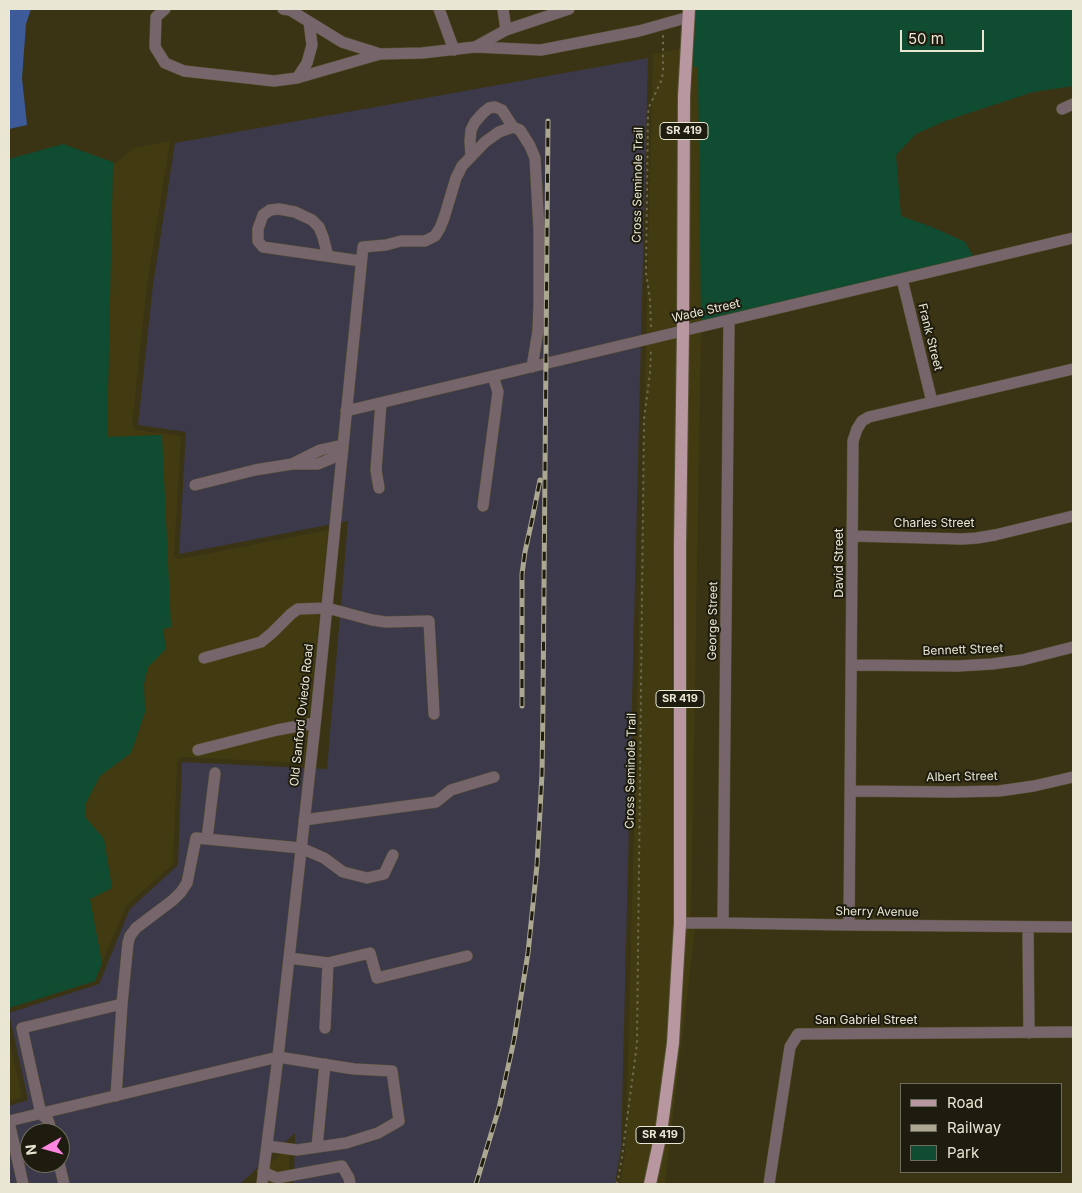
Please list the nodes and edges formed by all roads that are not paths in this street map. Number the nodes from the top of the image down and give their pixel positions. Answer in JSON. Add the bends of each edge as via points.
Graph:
{"nodes":[{"id":1,"x":164,"y":9,"type":"edge"},
{"id":2,"x":283,"y":9,"type":"edge"},
{"id":3,"x":439,"y":9,"type":"edge"},
{"id":4,"x":503,"y":9,"type":"edge"},
{"id":5,"x":570,"y":9,"type":"edge"},
{"id":6,"x":689,"y":13,"type":"edge"},
{"id":7,"x":309,"y":22,"type":"junction"},
{"id":8,"x":506,"y":30,"type":"junction"},
{"id":9,"x":475,"y":47,"type":"junction"},
{"id":10,"x":454,"y":50,"type":"junction"},
{"id":11,"x":380,"y":54,"type":"junction"},
{"id":12,"x":297,"y":78,"type":"junction"},
{"id":13,"x":513,"y":127,"type":"junction"},
{"id":14,"x":471,"y":156,"type":"junction"},
{"id":15,"x":1073,"y":238,"type":"edge"},
{"id":16,"x":328,"y":256,"type":"junction"},
{"id":17,"x":362,"y":261,"type":"junction"},
{"id":18,"x":902,"y":279,"type":"junction"},
{"id":19,"x":729,"y":320,"type":"junction"},
{"id":20,"x":683,"y":331,"type":"junction"},
{"id":21,"x":532,"y":366,"type":"junction"},
{"id":22,"x":1073,"y":369,"type":"edge"},
{"id":23,"x":493,"y":376,"type":"junction"},
{"id":24,"x":932,"y":402,"type":"junction"},
{"id":25,"x":381,"y":403,"type":"junction"},
{"id":26,"x":346,"y":411,"type":"junction"},
{"id":27,"x":342,"y":449,"type":"junction"},
{"id":28,"x":195,"y":485,"type":"dead end"},
{"id":29,"x":379,"y":488,"type":"dead end"},
{"id":30,"x":482,"y":506,"type":"dead end"},
{"id":31,"x":1073,"y":516,"type":"edge"},
{"id":32,"x":853,"y":536,"type":"junction"},
{"id":33,"x":326,"y":608,"type":"junction"},
{"id":34,"x":1073,"y":647,"type":"edge"},
{"id":35,"x":204,"y":658,"type":"dead end"},
{"id":36,"x":852,"y":665,"type":"junction"},
{"id":37,"x":434,"y":714,"type":"dead end"},
{"id":38,"x":315,"y":722,"type":"junction"},
{"id":39,"x":198,"y":750,"type":"dead end"},
{"id":40,"x":215,"y":774,"type":"dead end"},
{"id":41,"x":494,"y":777,"type":"dead end"},
{"id":42,"x":1073,"y":777,"type":"edge"},
{"id":43,"x":851,"y":791,"type":"junction"},
{"id":44,"x":304,"y":820,"type":"junction"},
{"id":45,"x":207,"y":839,"type":"junction"},
{"id":46,"x":301,"y":848,"type":"junction"},
{"id":47,"x":393,"y":855,"type":"dead end"},
{"id":48,"x":680,"y":923,"type":"junction"},
{"id":49,"x":723,"y":923,"type":"junction"},
{"id":50,"x":849,"y":925,"type":"junction"},
{"id":51,"x":1028,"y":927,"type":"junction"},
{"id":52,"x":1073,"y":927,"type":"edge"},
{"id":53,"x":467,"y":956,"type":"dead end"},
{"id":54,"x":289,"y":958,"type":"junction"},
{"id":55,"x":328,"y":963,"type":"junction"},
{"id":56,"x":122,"y":1004,"type":"junction"},
{"id":57,"x":325,"y":1028,"type":"dead end"},
{"id":58,"x":1073,"y":1032,"type":"edge"},
{"id":59,"x":1030,"y":1033,"type":"junction"},
{"id":60,"x":278,"y":1057,"type":"junction"},
{"id":61,"x":325,"y":1064,"type":"junction"},
{"id":62,"x":116,"y":1096,"type":"junction"},
{"id":63,"x":42,"y":1114,"type":"junction"},
{"id":64,"x":9,"y":1122,"type":"edge"},
{"id":65,"x":49,"y":1123,"type":"edge"},
{"id":66,"x":267,"y":1146,"type":"junction"},
{"id":67,"x":317,"y":1147,"type":"junction"},
{"id":68,"x":263,"y":1172,"type":"junction"},
{"id":69,"x":23,"y":1184,"type":"edge"},
{"id":70,"x":262,"y":1184,"type":"edge"},
{"id":71,"x":350,"y":1184,"type":"edge"},
{"id":72,"x":650,"y":1184,"type":"edge"},
{"id":73,"x":769,"y":1184,"type":"edge"}],
"edges":[{"from":1,"to":12,"type":"street","via":[[156,17],[155,48],[165,63],[184,71],[274,82]]},
{"from":2,"to":7,"type":"street"},
{"from":3,"to":10,"type":"street"},
{"from":4,"to":8,"type":"street"},
{"from":5,"to":8,"type":"street"},
{"from":6,"to":9,"type":"street","via":[[640,31],[541,50]]},
{"from":6,"to":20,"type":"main road","number":"SR 419","via":[[684,96]]},
{"from":7,"to":11,"type":"street","via":[[342,42]]},
{"from":7,"to":12,"type":"street","via":[[312,45],[307,63]]},
{"from":8,"to":9,"type":"street"},
{"from":9,"to":10,"type":"street"},
{"from":10,"to":11,"type":"street"},
{"from":11,"to":12,"type":"street"},
{"from":13,"to":14,"type":"street","via":[[499,132]]},
{"from":13,"to":14,"type":"street","via":[[502,110],[489,108],[471,130]]},
{"from":13,"to":21,"type":"street","via":[[520,130],[534,158],[539,230],[539,304]]},
{"from":14,"to":17,"type":"street","name":"Old Sanford Oviedo Road","via":[[456,178],[435,236],[425,241],[363,247]]},
{"from":15,"to":18,"type":"street","name":"Wade Street"},
{"from":16,"to":16,"type":"street","via":[[263,247],[258,241],[263,215],[279,209],[312,220],[324,237]]},
{"from":16,"to":17,"type":"street"},
{"from":17,"to":26,"type":"street","name":"Old Sanford Oviedo Road"},
{"from":18,"to":19,"type":"street","name":"Wade Street"},
{"from":18,"to":24,"type":"street","name":"Frank Street"},
{"from":19,"to":20,"type":"street","name":"Wade Street"},
{"from":19,"to":49,"type":"street","name":"George Street"},
{"from":20,"to":21,"type":"street","name":"Wade Street"},
{"from":20,"to":48,"type":"main road","number":"SR 419"},
{"from":21,"to":23,"type":"street","name":"Wade Street"},
{"from":22,"to":24,"type":"street","name":"David Street"},
{"from":23,"to":25,"type":"street","name":"Wade Street"},
{"from":23,"to":30,"type":"street","via":[[498,392]]},
{"from":24,"to":32,"type":"street","name":"David Street","via":[[870,417],[857,429],[853,441]]},
{"from":25,"to":26,"type":"street","name":"Wade Street"},
{"from":25,"to":29,"type":"street","via":[[376,470]]},
{"from":26,"to":27,"type":"street","name":"Old Sanford Oviedo Road"},
{"from":27,"to":28,"type":"street","via":[[320,450],[292,464]]},
{"from":27,"to":33,"type":"street","name":"Old Sanford Oviedo Road"},
{"from":31,"to":32,"type":"street","name":"Charles Street","via":[[969,538]]},
{"from":32,"to":36,"type":"street","name":"David Street"},
{"from":33,"to":35,"type":"street","via":[[298,609],[261,642]]},
{"from":33,"to":37,"type":"street","via":[[379,621],[429,621]]},
{"from":33,"to":38,"type":"street","name":"Old Sanford Oviedo Road"},
{"from":34,"to":36,"type":"street","name":"Bennett Street","via":[[992,664]]},
{"from":36,"to":43,"type":"street","name":"David Street"},
{"from":38,"to":39,"type":"street"},
{"from":38,"to":44,"type":"street","name":"Old Sanford Oviedo Road"},
{"from":40,"to":45,"type":"street"},
{"from":41,"to":44,"type":"street","via":[[451,790],[436,802]]},
{"from":42,"to":43,"type":"street","name":"Albert Street","via":[[999,791]]},
{"from":43,"to":50,"type":"street","name":"David Street"},
{"from":44,"to":46,"type":"street","name":"Old Sanford Oviedo Road"},
{"from":45,"to":46,"type":"street"},
{"from":45,"to":56,"type":"street","via":[[196,838],[187,883],[181,892],[130,936]]},
{"from":46,"to":47,"type":"street","via":[[324,858],[343,872],[367,878],[384,874]]},
{"from":46,"to":54,"type":"street","name":"Old Sanford Oviedo Road"},
{"from":48,"to":49,"type":"street","name":"Sherry Avenue"},
{"from":48,"to":72,"type":"main road","number":"SR 419","via":[[673,1043],[661,1133]]},
{"from":49,"to":50,"type":"street","name":"Sherry Avenue"},
{"from":50,"to":51,"type":"street","name":"Sherry Avenue"},
{"from":51,"to":52,"type":"street","name":"Sherry Avenue"},
{"from":51,"to":59,"type":"street"},
{"from":53,"to":55,"type":"street","via":[[377,978],[370,953]]},
{"from":54,"to":55,"type":"street"},
{"from":54,"to":60,"type":"street","name":"Old Sanford Oviedo Road"},
{"from":55,"to":57,"type":"street"},
{"from":56,"to":62,"type":"street"},
{"from":56,"to":63,"type":"street","via":[[22,1028]]},
{"from":58,"to":59,"type":"street","name":"San Gabriel Street"},
{"from":59,"to":73,"type":"street","name":"San Gabriel Street","via":[[798,1034],[790,1047]]},
{"from":60,"to":61,"type":"street"},
{"from":60,"to":62,"type":"street"},
{"from":60,"to":66,"type":"street","name":"Old Sanford Oviedo Road"},
{"from":61,"to":67,"type":"street"},
{"from":61,"to":67,"type":"street","via":[[392,1071],[399,1121],[378,1133],[346,1143]]},
{"from":62,"to":63,"type":"street"},
{"from":63,"to":64,"type":"street"},
{"from":63,"to":65,"type":"street"},
{"from":64,"to":69,"type":"street"},
{"from":66,"to":67,"type":"street","via":[[297,1150]]},
{"from":66,"to":68,"type":"street","name":"Old Sanford Oviedo Road"},
{"from":68,"to":70,"type":"street","name":"Old Sanford Oviedo Road"},
{"from":68,"to":71,"type":"street","via":[[277,1178],[342,1166]]}]}
